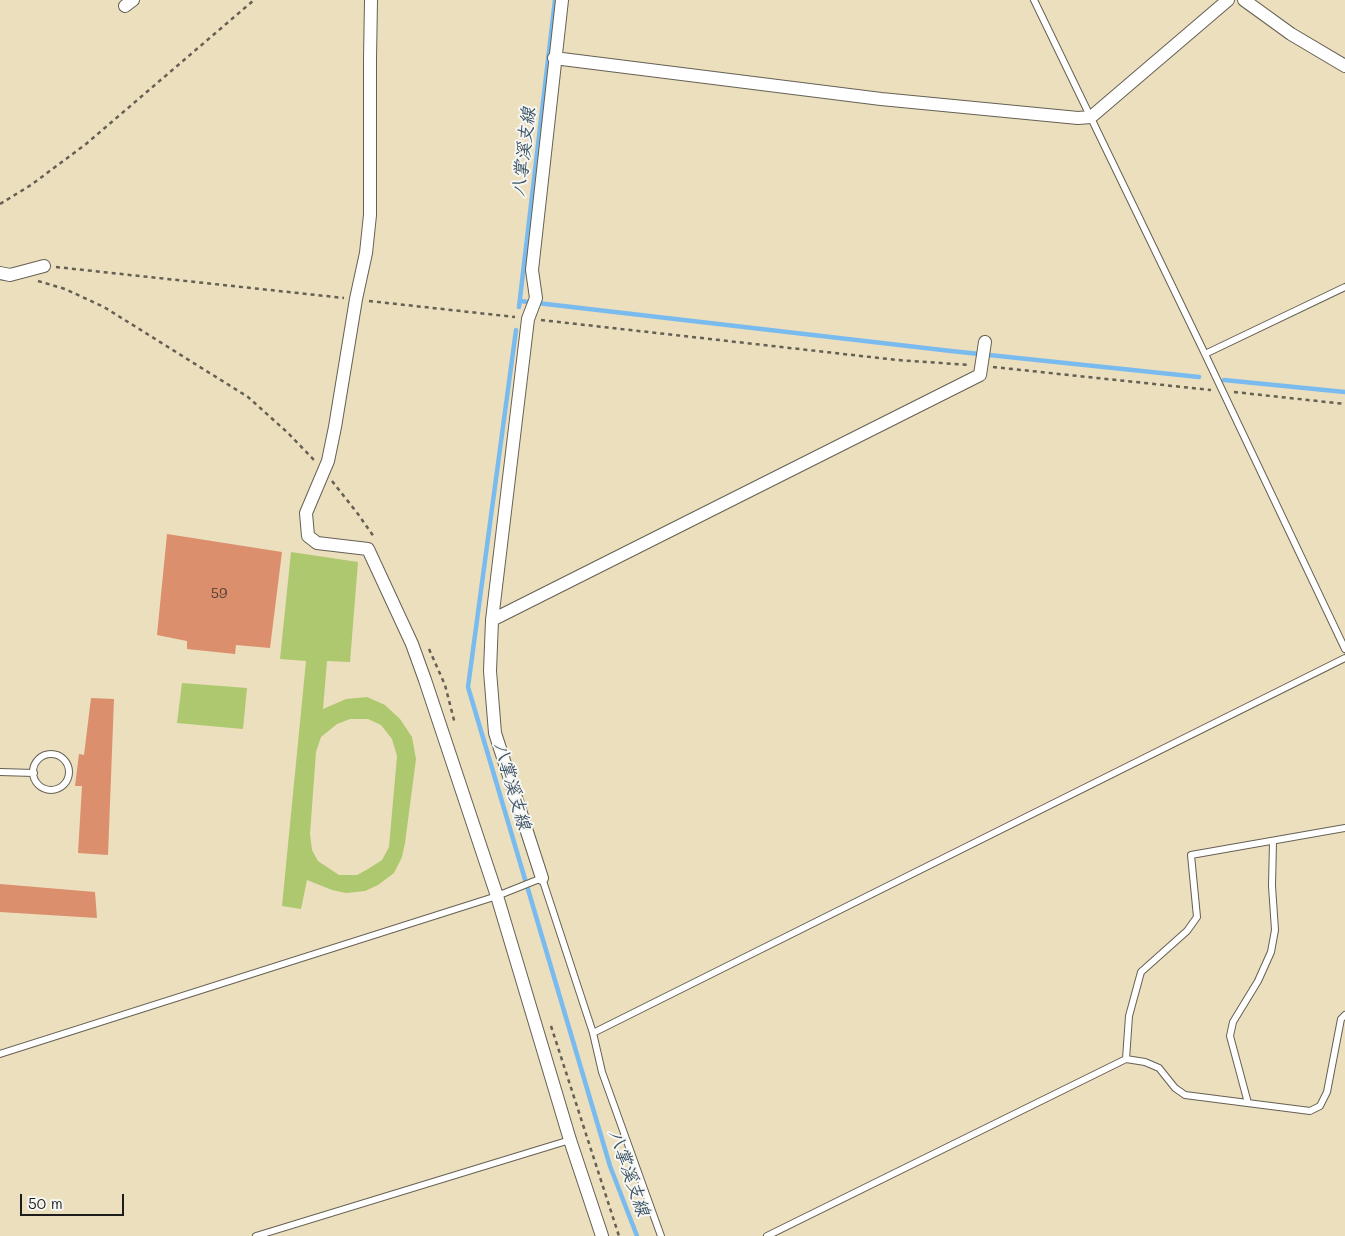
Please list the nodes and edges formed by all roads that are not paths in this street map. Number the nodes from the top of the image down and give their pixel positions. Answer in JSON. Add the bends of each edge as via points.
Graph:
{"nodes":[{"id":1,"x":372,"y":0,"type":"edge"},
{"id":2,"x":562,"y":0,"type":"edge"},
{"id":3,"x":1034,"y":0,"type":"edge"},
{"id":4,"x":1228,"y":0,"type":"edge"},
{"id":5,"x":1244,"y":0,"type":"edge"},
{"id":6,"x":554,"y":58,"type":"junction"},
{"id":7,"x":1345,"y":66,"type":"edge"},
{"id":8,"x":1091,"y":117,"type":"junction"},
{"id":9,"x":44,"y":266,"type":"road end"},
{"id":10,"x":0,"y":273,"type":"edge"},
{"id":11,"x":1345,"y":287,"type":"edge"},
{"id":12,"x":984,"y":354,"type":"road end"},
{"id":13,"x":1205,"y":354,"type":"junction"},
{"id":14,"x":492,"y":620,"type":"junction"},
{"id":15,"x":1345,"y":649,"type":"edge"},
{"id":16,"x":1345,"y":658,"type":"edge"},
{"id":17,"x":0,"y":772,"type":"edge"},
{"id":18,"x":34,"y":773,"type":"junction"},
{"id":19,"x":1345,"y":828,"type":"edge"},
{"id":20,"x":1273,"y":841,"type":"junction"},
{"id":21,"x":538,"y":880,"type":"junction"},
{"id":22,"x":497,"y":896,"type":"junction"},
{"id":23,"x":1345,"y":1014,"type":"edge"},
{"id":24,"x":593,"y":1033,"type":"junction"},
{"id":25,"x":0,"y":1054,"type":"edge"},
{"id":26,"x":1126,"y":1059,"type":"junction"},
{"id":27,"x":1248,"y":1103,"type":"junction"},
{"id":28,"x":570,"y":1140,"type":"junction"},
{"id":29,"x":256,"y":1236,"type":"edge"},
{"id":30,"x":602,"y":1236,"type":"edge"},
{"id":31,"x":661,"y":1236,"type":"edge"},
{"id":32,"x":767,"y":1236,"type":"edge"}],
"edges":[{"from":1,"to":22,"type":"street","via":[[370,215],[366,253],[328,461],[306,512],[308,536],[316,543],[368,549],[412,644]]},
{"from":2,"to":6,"type":"street"},
{"from":3,"to":8,"type":"lane"},
{"from":4,"to":8,"type":"street"},
{"from":5,"to":7,"type":"street","via":[[1291,34]]},
{"from":6,"to":8,"type":"street","via":[[881,99]]},
{"from":6,"to":14,"type":"street","via":[[532,270],[536,298],[529,316]]},
{"from":8,"to":13,"type":"lane"},
{"from":9,"to":10,"type":"street","via":[[10,275]]},
{"from":11,"to":13,"type":"lane"},
{"from":12,"to":14,"type":"street","via":[[980,375]]},
{"from":13,"to":15,"type":"lane"},
{"from":14,"to":21,"type":"street","via":[[490,671],[495,732]]},
{"from":16,"to":24,"type":"lane"},
{"from":17,"to":18,"type":"lane"},
{"from":18,"to":18,"type":"lane","via":[[37,762],[46,755],[58,755],[69,768],[67,780],[53,789],[38,783]]},
{"from":19,"to":20,"type":"lane"},
{"from":20,"to":26,"type":"lane","via":[[1191,855],[1197,917],[1187,931],[1141,972],[1129,1016]]},
{"from":20,"to":27,"type":"lane","via":[[1275,930],[1271,952],[1258,982],[1233,1022],[1230,1036]]},
{"from":21,"to":22,"type":"lane"},
{"from":21,"to":24,"type":"lane"},
{"from":22,"to":25,"type":"lane"},
{"from":22,"to":28,"type":"street"},
{"from":23,"to":27,"type":"lane","via":[[1341,1019],[1327,1092],[1320,1106],[1310,1111]]},
{"from":24,"to":31,"type":"lane","via":[[602,1072]]},
{"from":26,"to":27,"type":"lane","via":[[1159,1068],[1185,1095]]},
{"from":26,"to":32,"type":"lane"},
{"from":28,"to":29,"type":"lane"},
{"from":28,"to":30,"type":"street"}]}
